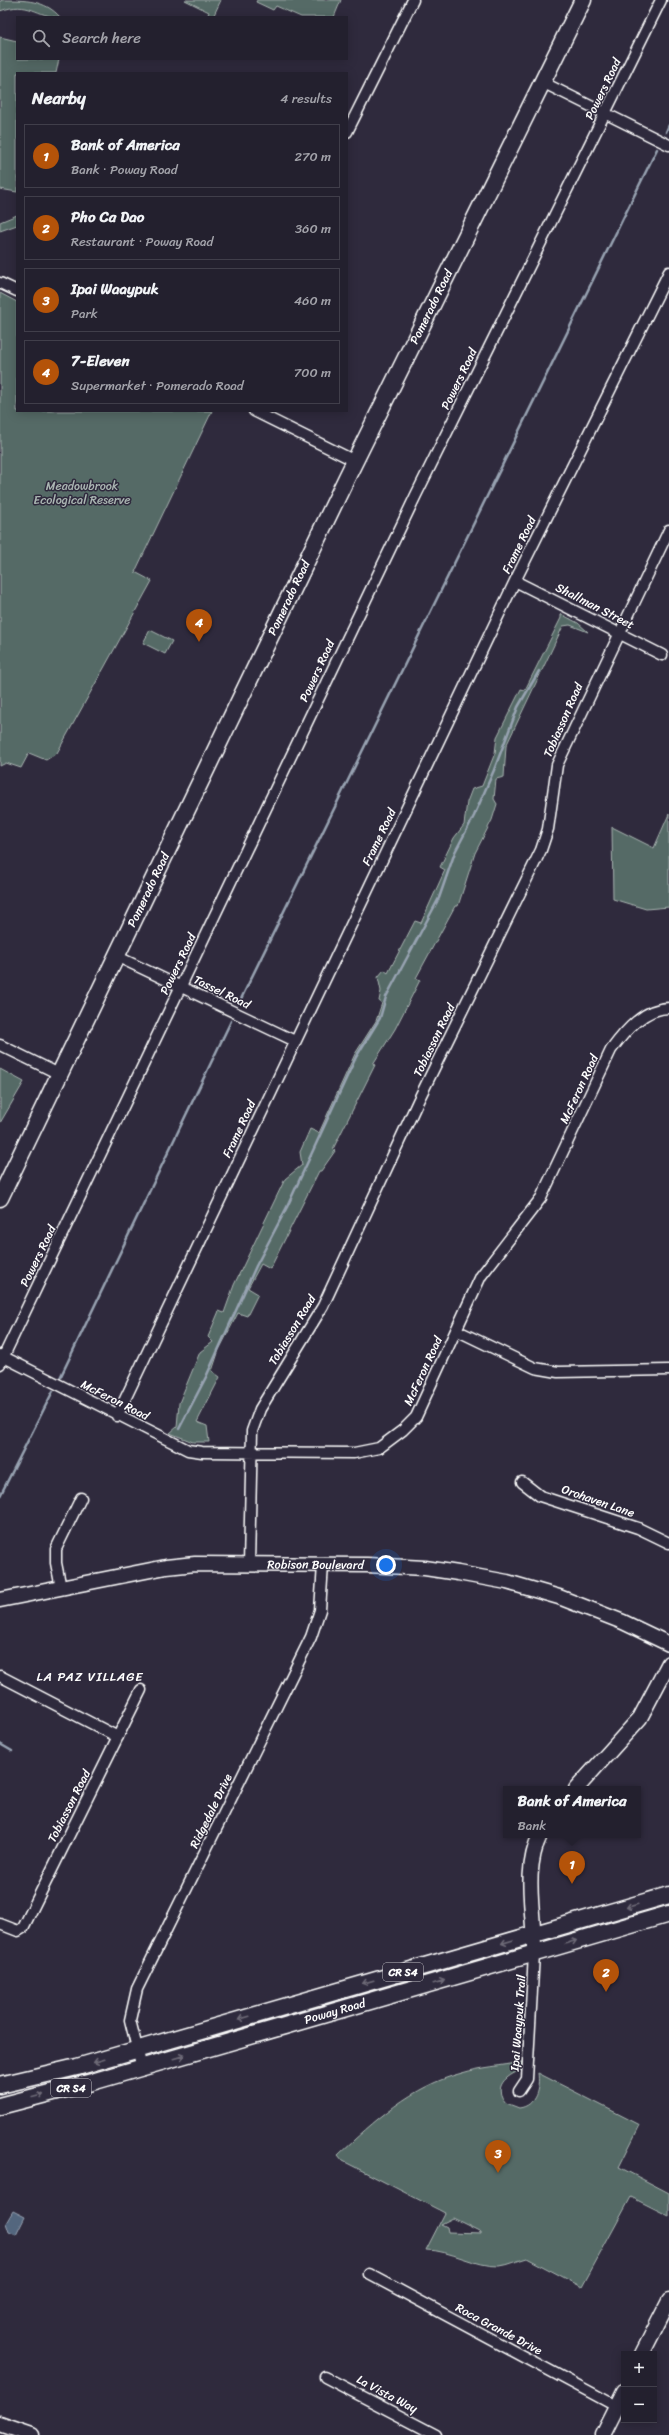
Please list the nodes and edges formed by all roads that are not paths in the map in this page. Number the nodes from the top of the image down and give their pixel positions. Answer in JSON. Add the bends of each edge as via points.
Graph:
{"nodes":[{"id":1,"x":413,"y":0,"type":"edge"},
{"id":2,"x":582,"y":0,"type":"edge"},
{"id":3,"x":661,"y":0,"type":"edge"},
{"id":4,"x":542,"y":82,"type":"junction"},
{"id":5,"x":605,"y":113,"type":"junction"},
{"id":6,"x":348,"y":130,"type":"edge"},
{"id":7,"x":669,"y":145,"type":"edge"},
{"id":8,"x":669,"y":272,"type":"edge"},
{"id":9,"x":0,"y":282,"type":"edge"},
{"id":10,"x":16,"y":290,"type":"edge"},
{"id":11,"x":256,"y":412,"type":"edge"},
{"id":12,"x":355,"y":461,"type":"junction"},
{"id":13,"x":669,"y":530,"type":"edge"},
{"id":14,"x":515,"y":582,"type":"junction"},
{"id":15,"x":618,"y":633,"type":"junction"},
{"id":16,"x":662,"y":655,"type":"dead end"},
{"id":17,"x":116,"y":956,"type":"junction"},
{"id":18,"x":181,"y":987,"type":"junction"},
{"id":19,"x":669,"y":1008,"type":"edge"},
{"id":20,"x":295,"y":1041,"type":"junction"},
{"id":21,"x":0,"y":1045,"type":"edge"},
{"id":22,"x":59,"y":1074,"type":"junction"},
{"id":23,"x":0,"y":1198,"type":"edge"},
{"id":24,"x":456,"y":1330,"type":"junction"},
{"id":25,"x":1,"y":1358,"type":"edge"},
{"id":26,"x":669,"y":1370,"type":"edge"},
{"id":27,"x":117,"y":1416,"type":"junction"},
{"id":28,"x":251,"y":1452,"type":"junction"},
{"id":29,"x":522,"y":1482,"type":"dead end"},
{"id":30,"x":81,"y":1498,"type":"dead end"},
{"id":31,"x":669,"y":1543,"type":"edge"},
{"id":32,"x":249,"y":1564,"type":"junction"},
{"id":33,"x":323,"y":1565,"type":"junction"},
{"id":34,"x":61,"y":1588,"type":"junction"},
{"id":35,"x":0,"y":1600,"type":"edge"},
{"id":36,"x":669,"y":1644,"type":"edge"},
{"id":37,"x":669,"y":1663,"type":"edge"},
{"id":38,"x":0,"y":1676,"type":"edge"},
{"id":39,"x":140,"y":1690,"type":"dead end"},
{"id":40,"x":118,"y":1737,"type":"junction"},
{"id":41,"x":579,"y":1786,"type":"edge"},
{"id":42,"x":539,"y":1838,"type":"edge"},
{"id":43,"x":669,"y":1895,"type":"edge"},
{"id":44,"x":669,"y":1914,"type":"edge"},
{"id":45,"x":0,"y":1924,"type":"edge"},
{"id":46,"x":535,"y":1934,"type":"junction"},
{"id":47,"x":534,"y":1954,"type":"junction"},
{"id":48,"x":137,"y":2050,"type":"junction"},
{"id":49,"x":142,"y":2068,"type":"junction"},
{"id":50,"x":0,"y":2085,"type":"edge"},
{"id":51,"x":519,"y":2091,"type":"dead end"},
{"id":52,"x":0,"y":2106,"type":"edge"},
{"id":53,"x":369,"y":2274,"type":"dead end"},
{"id":54,"x":669,"y":2301,"type":"edge"},
{"id":55,"x":644,"y":2351,"type":"edge"},
{"id":56,"x":325,"y":2377,"type":"dead end"},
{"id":57,"x":621,"y":2397,"type":"edge"},
{"id":58,"x":616,"y":2406,"type":"junction"},
{"id":59,"x":0,"y":2424,"type":"edge"},
{"id":60,"x":32,"y":2435,"type":"edge"},
{"id":61,"x":436,"y":2435,"type":"edge"},
{"id":62,"x":602,"y":2435,"type":"edge"}],
"edges":[{"from":1,"to":6,"type":"street"},
{"from":2,"to":4,"type":"main road","name":"Pomerado Road"},
{"from":3,"to":5,"type":"street","name":"Powers Road"},
{"from":4,"to":5,"type":"street"},
{"from":4,"to":12,"type":"main road","name":"Pomerado Road"},
{"from":5,"to":7,"type":"street"},
{"from":5,"to":18,"type":"street","name":"Powers Road","via":[[416,495]]},
{"from":8,"to":14,"type":"street","name":"Frame Road"},
{"from":9,"to":10,"type":"street"},
{"from":11,"to":12,"type":"street"},
{"from":12,"to":17,"type":"main road","name":"Pomerado Road"},
{"from":13,"to":15,"type":"street","name":"Tobiasson Road"},
{"from":14,"to":15,"type":"street","name":"Shallman Street"},
{"from":14,"to":20,"type":"street","name":"Frame Road"},
{"from":15,"to":16,"type":"street","name":"Shallman Street"},
{"from":15,"to":28,"type":"street","name":"Tobiasson Road","via":[[557,765],[548,829],[541,850],[418,1101],[322,1306],[260,1409],[252,1431]]},
{"from":17,"to":18,"type":"street","name":"Tassel Road"},
{"from":17,"to":22,"type":"main road","name":"Pomerado Road"},
{"from":18,"to":20,"type":"street","name":"Tassel Road"},
{"from":18,"to":25,"type":"street","name":"Powers Road"},
{"from":19,"to":24,"type":"street","name":"McFeron Road","via":[[641,1017],[622,1034],[611,1050],[541,1198],[532,1213],[486,1268]]},
{"from":20,"to":27,"type":"street","name":"Frame Road"},
{"from":21,"to":22,"type":"street"},
{"from":22,"to":23,"type":"main road","name":"Pomerado Road"},
{"from":24,"to":26,"type":"street","via":[[535,1368],[558,1372]]},
{"from":24,"to":28,"type":"street","name":"McFeron Road","via":[[416,1416],[403,1430],[379,1448],[354,1453]]},
{"from":25,"to":27,"type":"street","name":"McFeron Road"},
{"from":27,"to":28,"type":"street","name":"McFeron Road","via":[[188,1450]]},
{"from":28,"to":32,"type":"street","name":"Tobiasson Road"},
{"from":29,"to":31,"type":"street","name":"Orohaven Lane","via":[[540,1496],[638,1528]]},
{"from":30,"to":34,"type":"street","via":[[56,1549]]},
{"from":32,"to":33,"type":"street","name":"Robison Boulevard"},
{"from":32,"to":34,"type":"street","name":"Robison Boulevard","via":[[166,1567]]},
{"from":33,"to":36,"type":"street","name":"Robison Boulevard","via":[[425,1568],[506,1582],[560,1597]]},
{"from":33,"to":48,"type":"street","name":"Ridgedale Drive","via":[[320,1610],[311,1637],[137,1989],[130,2020]]},
{"from":34,"to":35,"type":"street","name":"Robison Boulevard"},
{"from":37,"to":41,"type":"street","via":[[640,1718]]},
{"from":38,"to":40,"type":"street"},
{"from":39,"to":40,"type":"street","name":"Tobiasson Road"},
{"from":40,"to":45,"type":"street","name":"Tobiasson Road","via":[[23,1928],[18,1931]]},
{"from":42,"to":46,"type":"street","via":[[530,1871]]},
{"from":43,"to":46,"type":"main road","name":"Poway Road","number":"CR S4","one_way":true},
{"from":47,"to":44,"type":"main road","name":"Poway Road","number":"CR S4","one_way":true},
{"from":46,"to":47,"type":"street"},
{"from":46,"to":48,"type":"main road","name":"Poway Road","number":"CR S4","one_way":true},
{"from":49,"to":47,"type":"main road","name":"Poway Road","number":"CR S4","one_way":true},
{"from":47,"to":51,"type":"street","name":"Ipai Waaypuk Trail","via":[[528,2071]]},
{"from":48,"to":49,"type":"street","name":"Ridgedale Drive"},
{"from":48,"to":50,"type":"main road","name":"Poway Road","number":"CR S4","one_way":true},
{"from":52,"to":49,"type":"main road","name":"Poway Road","number":"CR S4","one_way":true},
{"from":53,"to":58,"type":"street","name":"Roca Grande Drive"},
{"from":54,"to":55,"type":"street"},
{"from":56,"to":61,"type":"street","name":"La Vista Way"},
{"from":57,"to":58,"type":"street"},
{"from":58,"to":62,"type":"street"},
{"from":59,"to":60,"type":"street"}]}
